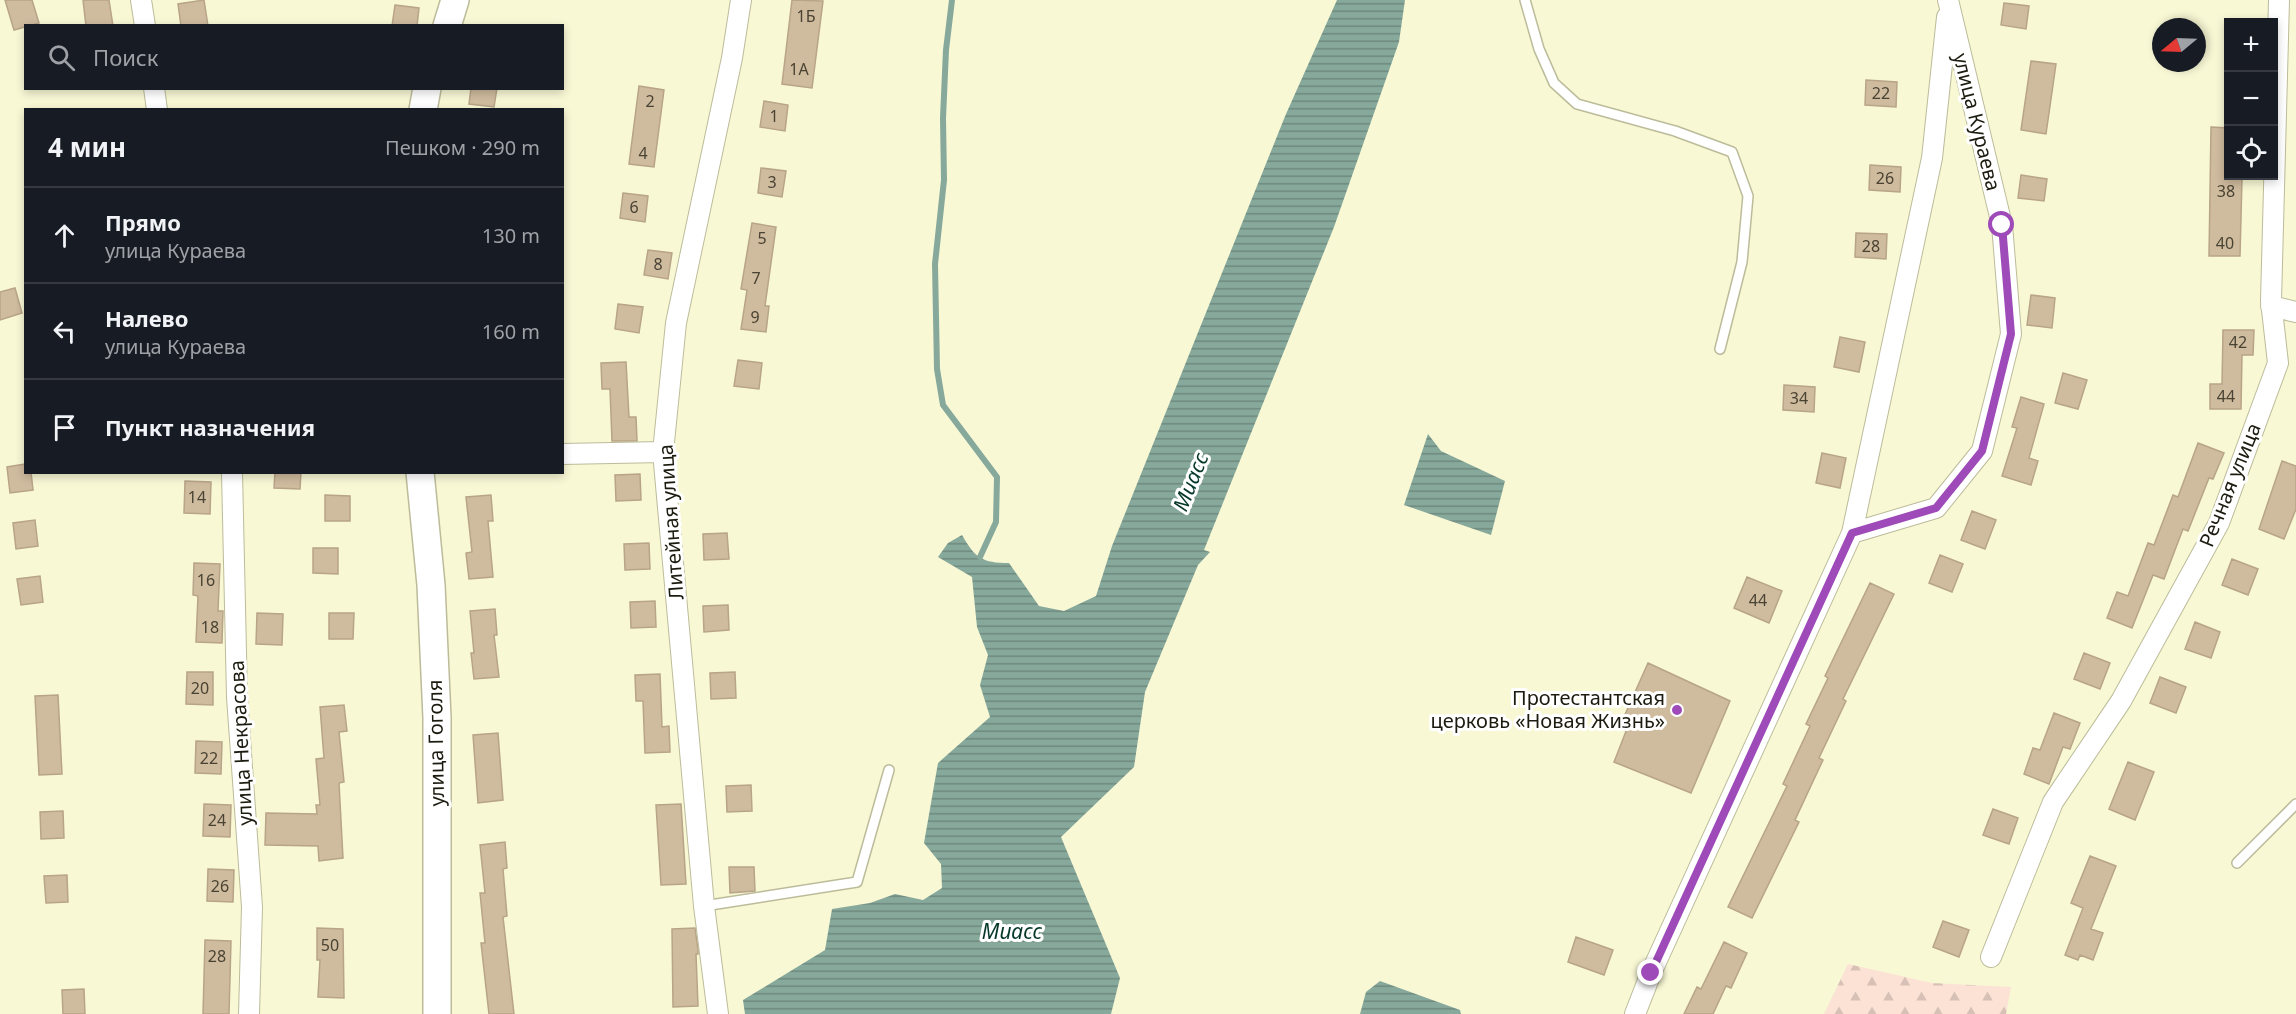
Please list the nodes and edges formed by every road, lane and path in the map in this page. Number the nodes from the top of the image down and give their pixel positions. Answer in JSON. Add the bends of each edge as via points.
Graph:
{"nodes":[{"id":1,"x":141,"y":0,"type":"edge"},
{"id":2,"x":455,"y":0,"type":"edge"},
{"id":3,"x":741,"y":0,"type":"edge"},
{"id":4,"x":1525,"y":0,"type":"edge"},
{"id":5,"x":2279,"y":0,"type":"edge"},
{"id":6,"x":1948,"y":2,"type":"edge"},
{"id":7,"x":145,"y":24,"type":"edge"},
{"id":8,"x":448,"y":24,"type":"edge"},
{"id":9,"x":154,"y":90,"type":"edge"},
{"id":10,"x":427,"y":90,"type":"edge"},
{"id":11,"x":157,"y":108,"type":"edge"},
{"id":12,"x":423,"y":108,"type":"edge"},
{"id":13,"x":2271,"y":306,"type":"junction"},
{"id":14,"x":2296,"y":312,"type":"edge"},
{"id":15,"x":1720,"y":349,"type":"dead end"},
{"id":16,"x":663,"y":452,"type":"junction"},
{"id":17,"x":564,"y":454,"type":"edge"},
{"id":18,"x":232,"y":474,"type":"edge"},
{"id":19,"x":420,"y":474,"type":"edge"},
{"id":20,"x":1852,"y":533,"type":"junction"},
{"id":21,"x":889,"y":770,"type":"dead end"},
{"id":22,"x":2296,"y":804,"type":"edge"},
{"id":23,"x":2237,"y":863,"type":"dead end"},
{"id":24,"x":704,"y":906,"type":"junction"},
{"id":25,"x":1991,"y":957,"type":"dead end"},
{"id":26,"x":249,"y":1014,"type":"edge"},
{"id":27,"x":437,"y":1014,"type":"edge"},
{"id":28,"x":718,"y":1014,"type":"edge"},
{"id":29,"x":1635,"y":1014,"type":"edge"}],
"edges":[{"from":1,"to":7,"type":"street"},
{"from":2,"to":8,"type":"street"},
{"from":3,"to":16,"type":"street","name":"Литейная улица","via":[[676,323]]},
{"from":4,"to":15,"type":"lane","via":[[1554,83],[1577,104],[1675,131],[1732,152],[1748,196],[1742,262]]},
{"from":5,"to":13,"type":"street","name":"Речная улица"},
{"from":6,"to":20,"type":"street","via":[[1932,158]]},
{"from":6,"to":20,"type":"street","name":"улица Кураева","via":[[2002,225],[2011,334],[1982,451],[1936,508]]},
{"from":9,"to":11,"type":"street"},
{"from":10,"to":12,"type":"street"},
{"from":13,"to":14,"type":"street"},
{"from":13,"to":25,"type":"street","name":"Речная улица","via":[[2278,363],[2219,523],[2121,701],[2053,802]]},
{"from":16,"to":17,"type":"street"},
{"from":16,"to":24,"type":"street","name":"Литейная улица"},
{"from":18,"to":26,"type":"street","name":"улица Некрасова","via":[[237,698],[252,907]]},
{"from":19,"to":27,"type":"street","name":"улица Гоголя","via":[[431,585],[437,718]]},
{"from":20,"to":29,"type":"street"},
{"from":21,"to":24,"type":"lane","via":[[857,882]]},
{"from":22,"to":23,"type":"lane"},
{"from":24,"to":28,"type":"street","name":"Литейная улица"}]}
